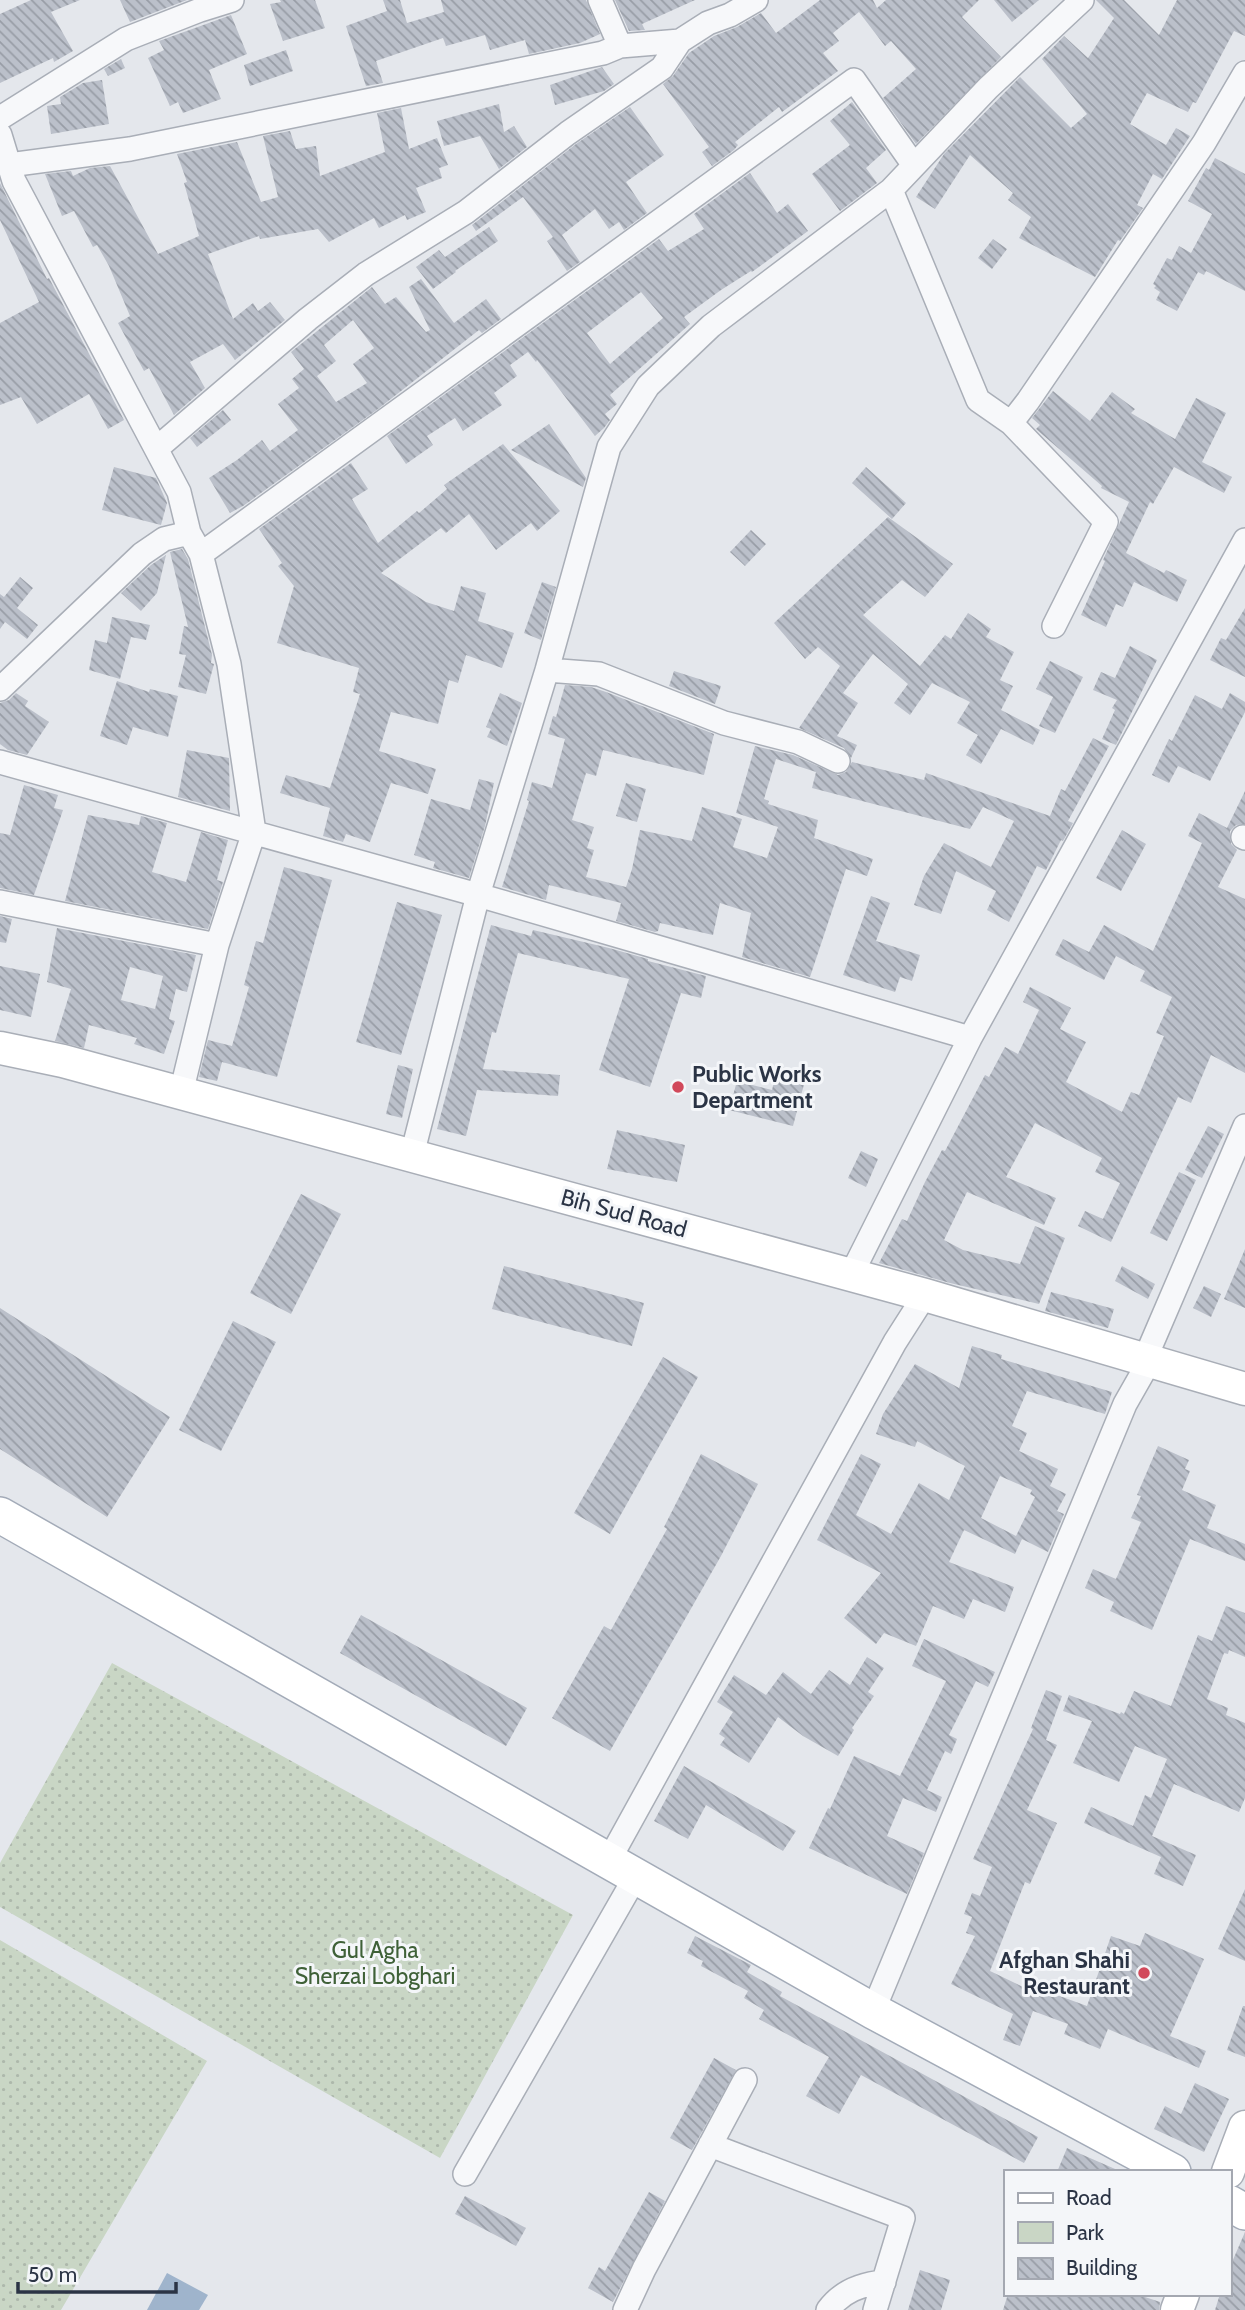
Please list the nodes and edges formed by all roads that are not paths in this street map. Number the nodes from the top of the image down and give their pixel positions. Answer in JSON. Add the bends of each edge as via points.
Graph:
{"nodes":[{"id":1,"x":232,"y":0,"type":"edge"},
{"id":2,"x":600,"y":0,"type":"edge"},
{"id":3,"x":710,"y":0,"type":"edge"},
{"id":4,"x":756,"y":0,"type":"edge"},
{"id":5,"x":1082,"y":0,"type":"edge"},
{"id":6,"x":708,"y":23,"type":"junction"},
{"id":7,"x":680,"y":41,"type":"junction"},
{"id":8,"x":620,"y":46,"type":"junction"},
{"id":9,"x":1245,"y":73,"type":"edge"},
{"id":10,"x":0,"y":118,"type":"edge"},
{"id":11,"x":0,"y":135,"type":"edge"},
{"id":12,"x":913,"y":164,"type":"junction"},
{"id":13,"x":7,"y":176,"type":"edge"},
{"id":14,"x":891,"y":190,"type":"junction"},
{"id":15,"x":1011,"y":423,"type":"junction"},
{"id":16,"x":156,"y":449,"type":"junction"},
{"id":17,"x":189,"y":533,"type":"junction"},
{"id":18,"x":1245,"y":540,"type":"edge"},
{"id":19,"x":201,"y":554,"type":"junction"},
{"id":20,"x":1054,"y":626,"type":"dead end"},
{"id":21,"x":547,"y":670,"type":"junction"},
{"id":22,"x":0,"y":689,"type":"edge"},
{"id":23,"x":838,"y":761,"type":"dead end"},
{"id":24,"x":0,"y":762,"type":"edge"},
{"id":25,"x":254,"y":832,"type":"junction"},
{"id":26,"x":478,"y":895,"type":"junction"},
{"id":27,"x":0,"y":902,"type":"edge"},
{"id":28,"x":217,"y":945,"type":"junction"},
{"id":29,"x":970,"y":1038,"type":"junction"},
{"id":30,"x":0,"y":1048,"type":"edge"},
{"id":31,"x":181,"y":1093,"type":"junction"},
{"id":32,"x":1243,"y":1136,"type":"edge"},
{"id":33,"x":412,"y":1155,"type":"junction"},
{"id":34,"x":851,"y":1275,"type":"junction"},
{"id":35,"x":925,"y":1295,"type":"junction"},
{"id":36,"x":1150,"y":1360,"type":"junction"},
{"id":37,"x":1245,"y":1389,"type":"edge"},
{"id":38,"x":0,"y":1515,"type":"edge"},
{"id":39,"x":622,"y":1868,"type":"junction"},
{"id":40,"x":873,"y":2011,"type":"junction"},
{"id":41,"x":745,"y":2080,"type":"dead end"},
{"id":42,"x":1245,"y":2127,"type":"edge"},
{"id":43,"x":710,"y":2146,"type":"junction"},
{"id":44,"x":1169,"y":2170,"type":"edge"},
{"id":45,"x":1229,"y":2170,"type":"edge"},
{"id":46,"x":465,"y":2174,"type":"dead end"},
{"id":47,"x":884,"y":2282,"type":"junction"},
{"id":48,"x":625,"y":2310,"type":"edge"},
{"id":49,"x":828,"y":2310,"type":"edge"},
{"id":50,"x":876,"y":2310,"type":"edge"}],
"edges":[{"from":1,"to":10,"type":"street","via":[[126,39]]},
{"from":2,"to":8,"type":"street"},
{"from":3,"to":6,"type":"street"},
{"from":4,"to":6,"type":"street"},
{"from":5,"to":12,"type":"street"},
{"from":6,"to":7,"type":"street"},
{"from":7,"to":8,"type":"street"},
{"from":7,"to":16,"type":"street","via":[[662,68],[466,212],[366,274]]},
{"from":8,"to":13,"type":"street"},
{"from":9,"to":15,"type":"street","via":[[1204,143]]},
{"from":11,"to":13,"type":"street"},
{"from":12,"to":14,"type":"street"},
{"from":12,"to":19,"type":"street","via":[[854,80]]},
{"from":13,"to":16,"type":"street"},
{"from":14,"to":15,"type":"street","via":[[978,400]]},
{"from":14,"to":21,"type":"street","via":[[710,327],[648,386],[609,447]]},
{"from":15,"to":20,"type":"street","via":[[1107,522]]},
{"from":16,"to":17,"type":"street","via":[[179,492]]},
{"from":17,"to":19,"type":"street"},
{"from":17,"to":22,"type":"street","via":[[164,539],[142,554]]},
{"from":18,"to":29,"type":"street"},
{"from":19,"to":25,"type":"street","via":[[229,664]]},
{"from":21,"to":23,"type":"street","via":[[599,674],[724,723],[798,742]]},
{"from":21,"to":26,"type":"street"},
{"from":24,"to":25,"type":"street"},
{"from":25,"to":26,"type":"street"},
{"from":25,"to":28,"type":"street"},
{"from":26,"to":29,"type":"street"},
{"from":26,"to":33,"type":"street"},
{"from":27,"to":28,"type":"street"},
{"from":28,"to":31,"type":"street"},
{"from":29,"to":34,"type":"street"},
{"from":30,"to":31,"type":"main road","name":"Bih Sud Road"},
{"from":31,"to":33,"type":"main road","name":"Bih Sud Road"},
{"from":32,"to":36,"type":"street","via":[[1150,1345]]},
{"from":33,"to":34,"type":"main road","name":"Bih Sud Road"},
{"from":34,"to":35,"type":"main road","name":"Bih Sud Road"},
{"from":35,"to":36,"type":"main road","name":"Bih Sud Road"},
{"from":35,"to":39,"type":"street","via":[[895,1342]]},
{"from":36,"to":37,"type":"main road","name":"Bih Sud Road"},
{"from":36,"to":40,"type":"street","via":[[1125,1404]]},
{"from":38,"to":39,"type":"main road"},
{"from":39,"to":40,"type":"main road"},
{"from":39,"to":46,"type":"street"},
{"from":40,"to":44,"type":"main road"},
{"from":41,"to":43,"type":"street"},
{"from":42,"to":45,"type":"main road"},
{"from":43,"to":47,"type":"street","via":[[903,2218]]},
{"from":43,"to":48,"type":"street"},
{"from":47,"to":49,"type":"street","via":[[844,2293]]},
{"from":47,"to":50,"type":"street"}]}
